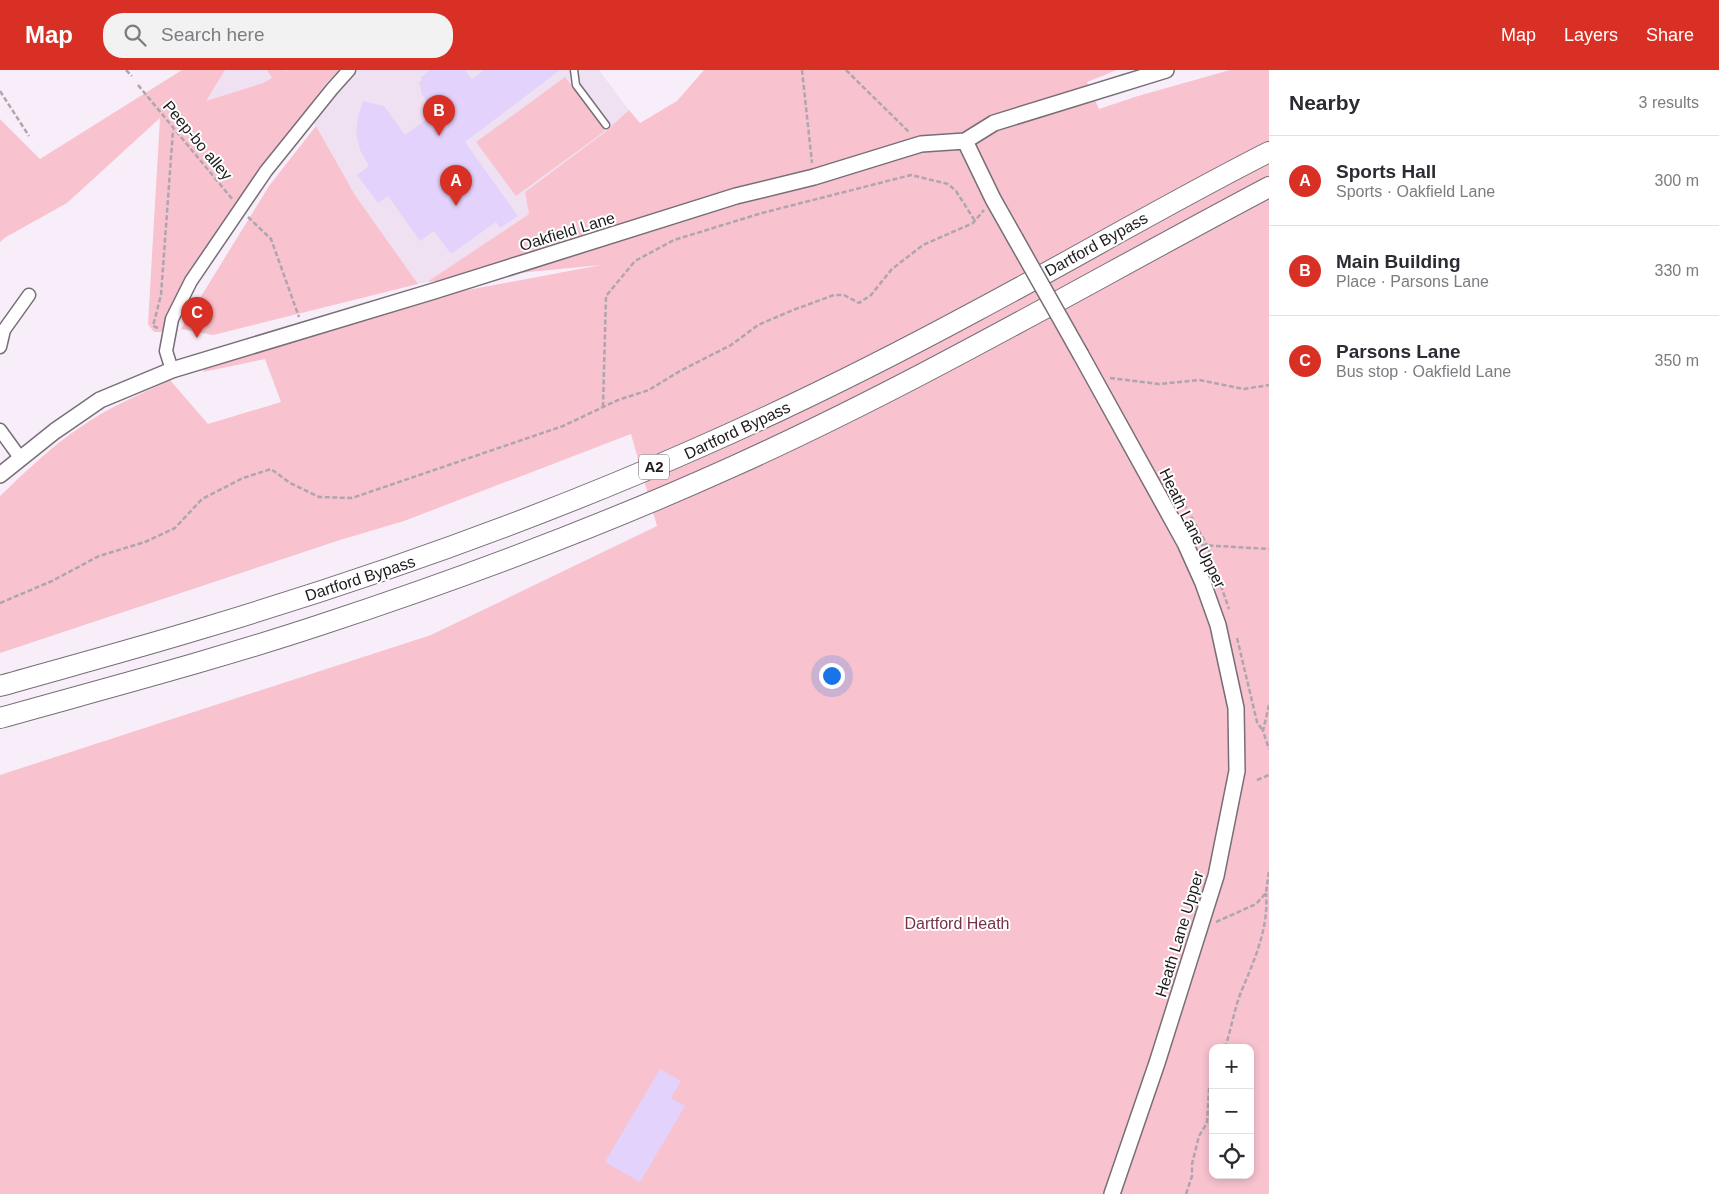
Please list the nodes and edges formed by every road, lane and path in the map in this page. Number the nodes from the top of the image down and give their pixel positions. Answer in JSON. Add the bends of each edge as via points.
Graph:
{"nodes":[{"id":1,"x":126,"y":70,"type":"edge"},
{"id":2,"x":350,"y":70,"type":"edge"},
{"id":3,"x":574,"y":70,"type":"edge"},
{"id":4,"x":802,"y":70,"type":"edge"},
{"id":5,"x":846,"y":70,"type":"edge"},
{"id":6,"x":1166,"y":70,"type":"edge"},
{"id":7,"x":1144,"y":73,"type":"edge"},
{"id":8,"x":132,"y":76,"type":"dead end"},
{"id":9,"x":138,"y":85,"type":"dead end"},
{"id":10,"x":0,"y":91,"type":"edge"},
{"id":11,"x":606,"y":124,"type":"dead end"},
{"id":12,"x":173,"y":129,"type":"junction"},
{"id":13,"x":29,"y":136,"type":"dead end"},
{"id":14,"x":965,"y":141,"type":"junction"},
{"id":15,"x":921,"y":144,"type":"junction"},
{"id":16,"x":1269,"y":152,"type":"edge"},
{"id":17,"x":814,"y":177,"type":"junction"},
{"id":18,"x":1269,"y":187,"type":"edge"},
{"id":19,"x":993,"y":199,"type":"junction"},
{"id":20,"x":241,"y":210,"type":"junction"},
{"id":21,"x":975,"y":221,"type":"junction"},
{"id":22,"x":29,"y":295,"type":"dead end"},
{"id":23,"x":304,"y":330,"type":"junction"},
{"id":24,"x":170,"y":334,"type":"junction"},
{"id":25,"x":0,"y":347,"type":"edge"},
{"id":26,"x":172,"y":370,"type":"junction"},
{"id":27,"x":1092,"y":376,"type":"junction"},
{"id":28,"x":1269,"y":385,"type":"edge"},
{"id":29,"x":603,"y":407,"type":"junction"},
{"id":30,"x":0,"y":430,"type":"edge"},
{"id":31,"x":21,"y":459,"type":"junction"},
{"id":32,"x":0,"y":474,"type":"edge"},
{"id":33,"x":1185,"y":543,"type":"junction"},
{"id":34,"x":1269,"y":549,"type":"edge"},
{"id":35,"x":0,"y":602,"type":"edge"},
{"id":36,"x":0,"y":686,"type":"edge"},
{"id":37,"x":1269,"y":704,"type":"edge"},
{"id":38,"x":0,"y":718,"type":"edge"},
{"id":39,"x":1269,"y":749,"type":"edge"},
{"id":40,"x":1269,"y":775,"type":"edge"},
{"id":41,"x":1257,"y":780,"type":"dead end"},
{"id":42,"x":1266,"y":893,"type":"dead end"},
{"id":43,"x":1226,"y":1044,"type":"edge"},
{"id":44,"x":1209,"y":1089,"type":"edge"},
{"id":45,"x":1112,"y":1194,"type":"edge"},
{"id":46,"x":1186,"y":1194,"type":"edge"}],
"edges":[{"from":1,"to":8,"type":"path"},
{"from":2,"to":20,"type":"street","via":[[266,171]]},
{"from":3,"to":11,"type":"lane","via":[[576,85]]},
{"from":4,"to":17,"type":"path"},
{"from":5,"to":15,"type":"path"},
{"from":6,"to":7,"type":"street","name":"Oakfield Lane"},
{"from":7,"to":14,"type":"street","name":"Oakfield Lane","via":[[994,123]]},
{"from":9,"to":12,"type":"path","name":"Peep-bo alley"},
{"from":10,"to":13,"type":"path"},
{"from":12,"to":20,"type":"path","name":"Peep-bo alley"},
{"from":12,"to":24,"type":"path","via":[[161,295],[153,326]]},
{"from":14,"to":15,"type":"street","name":"Oakfield Lane"},
{"from":14,"to":19,"type":"street","name":"Heath Lane Upper"},
{"from":15,"to":17,"type":"street","name":"Oakfield Lane"},
{"from":16,"to":36,"type":"highway","name":"Dartford Bypass","number":"A2","via":[[975,311],[802,400],[603,489],[385,570],[202,629]]},
{"from":17,"to":23,"type":"street","name":"Oakfield Lane","via":[[736,196]]},
{"from":18,"to":38,"type":"highway","name":"Dartford Bypass","number":"A2","via":[[933,369],[735,466],[613,518],[487,567],[317,626]]},
{"from":19,"to":21,"type":"path"},
{"from":19,"to":27,"type":"street","name":"Heath Lane Upper","bridge":true},
{"from":20,"to":23,"type":"path","name":"Peep-bo alley","via":[[271,239]]},
{"from":20,"to":24,"type":"street","via":[[191,281],[172,318]]},
{"from":21,"to":29,"type":"path","via":[[923,245],[892,269],[871,295],[860,303],[844,295],[834,295],[792,310],[758,325],[731,345],[649,390]]},
{"from":21,"to":29,"type":"path","via":[[948,184],[911,175],[762,213],[674,240],[635,261],[606,296]]},
{"from":22,"to":25,"type":"street","via":[[4,330]]},
{"from":23,"to":26,"type":"street","name":"Oakfield Lane"},
{"from":24,"to":26,"type":"street","via":[[166,351]]},
{"from":26,"to":31,"type":"street","name":"Oakfield Lane","via":[[100,400]]},
{"from":27,"to":28,"type":"path","via":[[1159,384],[1199,380],[1244,389]]},
{"from":27,"to":33,"type":"street","name":"Heath Lane Upper"},
{"from":29,"to":35,"type":"path","via":[[554,429],[352,498],[319,497],[290,483],[271,469],[243,478],[202,499],[175,528],[100,556],[52,581]]},
{"from":30,"to":31,"type":"street"},
{"from":31,"to":32,"type":"street","name":"Oakfield Lane"},
{"from":33,"to":34,"type":"path"},
{"from":33,"to":45,"type":"street","name":"Heath Lane Upper","via":[[1218,625],[1225,654],[1236,708],[1237,771],[1216,876]]},
{"from":37,"to":39,"type":"path","via":[[1263,731]]},
{"from":40,"to":41,"type":"path"},
{"from":42,"to":43,"type":"path","via":[[1269,903],[1266,934],[1241,993]]},
{"from":44,"to":46,"type":"path","via":[[1207,1123],[1194,1152],[1192,1176]]}]}
